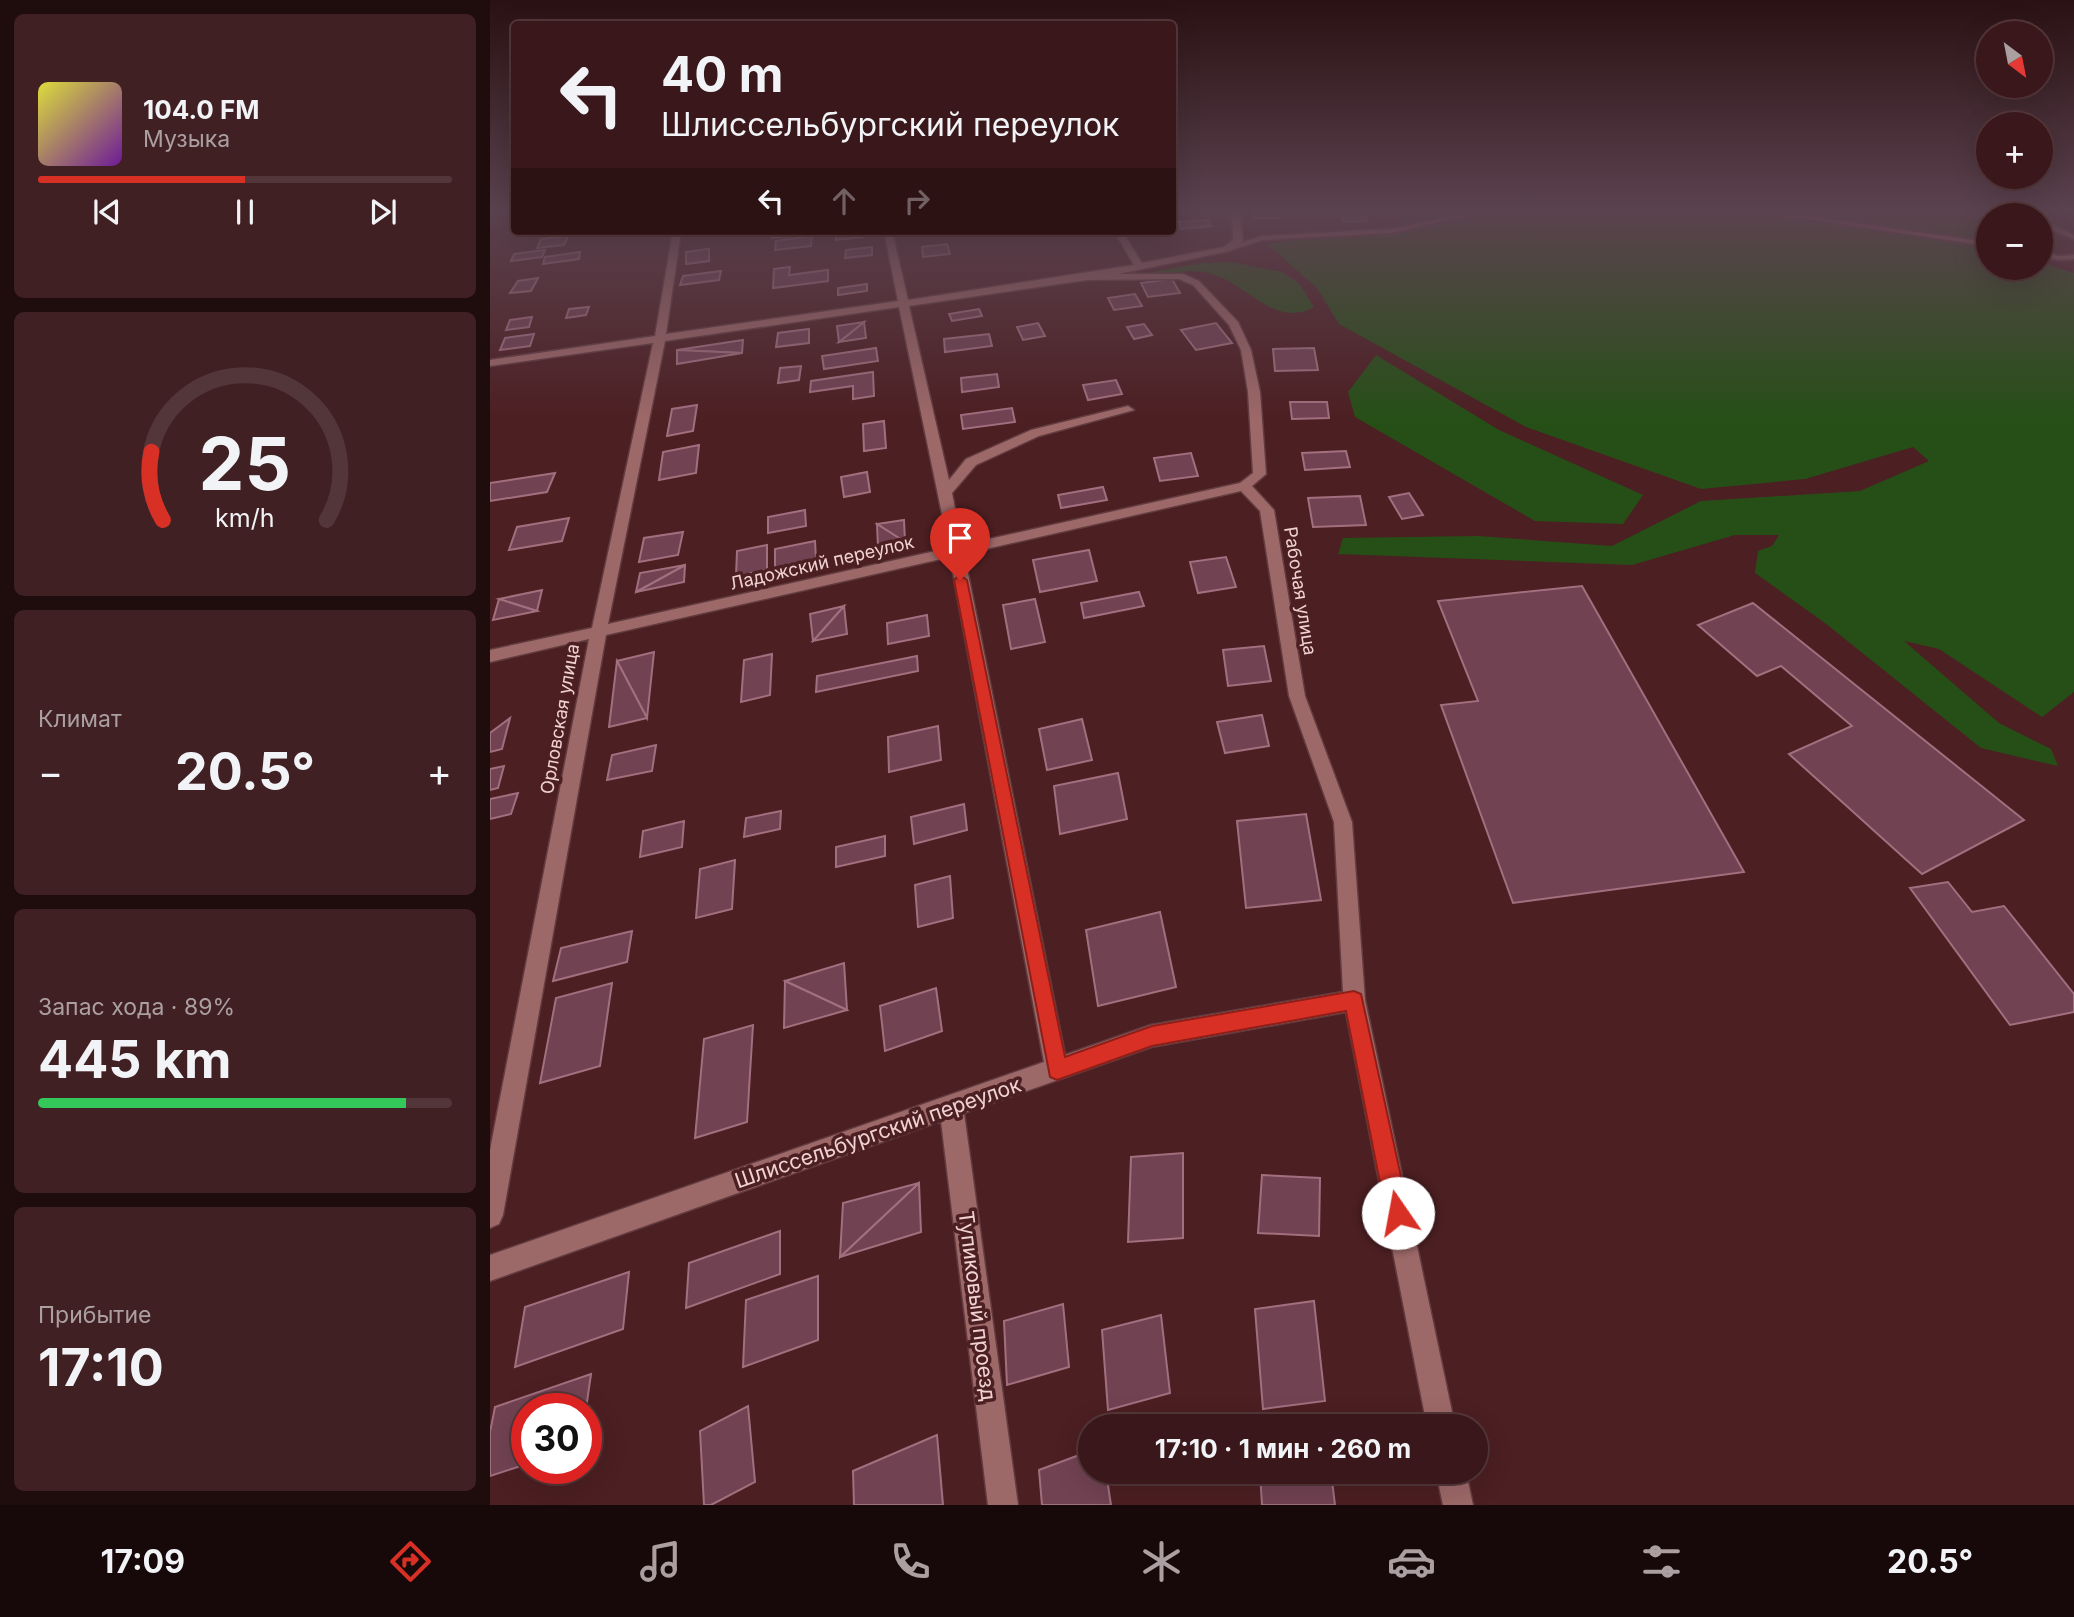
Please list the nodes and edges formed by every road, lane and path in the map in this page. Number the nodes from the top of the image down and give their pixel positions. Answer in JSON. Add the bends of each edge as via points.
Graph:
{"nodes":[{"id":1,"x":669,"y":281,"type":"edge"},
{"id":2,"x":899,"y":281,"type":"edge"},
{"id":3,"x":1056,"y":281,"type":"edge"},
{"id":4,"x":1192,"y":281,"type":"edge"},
{"id":5,"x":903,"y":302,"type":"junction"},
{"id":6,"x":660,"y":337,"type":"junction"},
{"id":7,"x":490,"y":363,"type":"edge"},
{"id":8,"x":1128,"y":410,"type":"dead end"},
{"id":9,"x":1244,"y":486,"type":"junction"},
{"id":10,"x":945,"y":493,"type":"junction"},
{"id":11,"x":955,"y":553,"type":"junction"},
{"id":12,"x":597,"y":634,"type":"junction"},
{"id":13,"x":490,"y":656,"type":"edge"},
{"id":14,"x":1354,"y":1000,"type":"junction"},
{"id":15,"x":1057,"y":1070,"type":"junction"},
{"id":16,"x":951,"y":1107,"type":"junction"},
{"id":17,"x":490,"y":1215,"type":"edge"},
{"id":18,"x":490,"y":1268,"type":"edge"},
{"id":19,"x":1439,"y":1414,"type":"edge"},
{"id":20,"x":1454,"y":1484,"type":"edge"},
{"id":21,"x":1003,"y":1505,"type":"edge"},
{"id":22,"x":1458,"y":1505,"type":"edge"}],
"edges":[{"from":1,"to":6,"type":"street","name":"Орловская улица"},
{"from":2,"to":5,"type":"street"},
{"from":3,"to":5,"type":"street"},
{"from":4,"to":9,"type":"street","via":[[1234,324],[1246,350],[1260,474]]},
{"from":5,"to":6,"type":"street"},
{"from":5,"to":10,"type":"street"},
{"from":6,"to":7,"type":"street"},
{"from":6,"to":12,"type":"street","name":"Орловская улица"},
{"from":8,"to":10,"type":"street","via":[[1035,433],[971,462]]},
{"from":9,"to":11,"type":"street","name":"Ладожский переулок"},
{"from":9,"to":14,"type":"street","name":"Рабочая улица","via":[[1267,510],[1297,696],[1343,822]]},
{"from":10,"to":11,"type":"street"},
{"from":11,"to":12,"type":"street","name":"Ладожский переулок"},
{"from":11,"to":15,"type":"street"},
{"from":12,"to":13,"type":"street","name":"Ладожский переулок"},
{"from":12,"to":17,"type":"street","name":"Орловская улица"},
{"from":14,"to":15,"type":"street","name":"Шлиссельбургский переулок","via":[[1152,1036]]},
{"from":14,"to":19,"type":"street","name":"Рабочая улица"},
{"from":15,"to":16,"type":"street","name":"Шлиссельбургский переулок"},
{"from":16,"to":18,"type":"street","name":"Шлиссельбургский переулок"},
{"from":16,"to":21,"type":"street","name":"Тупиковый проезд"},
{"from":20,"to":22,"type":"street"}]}
